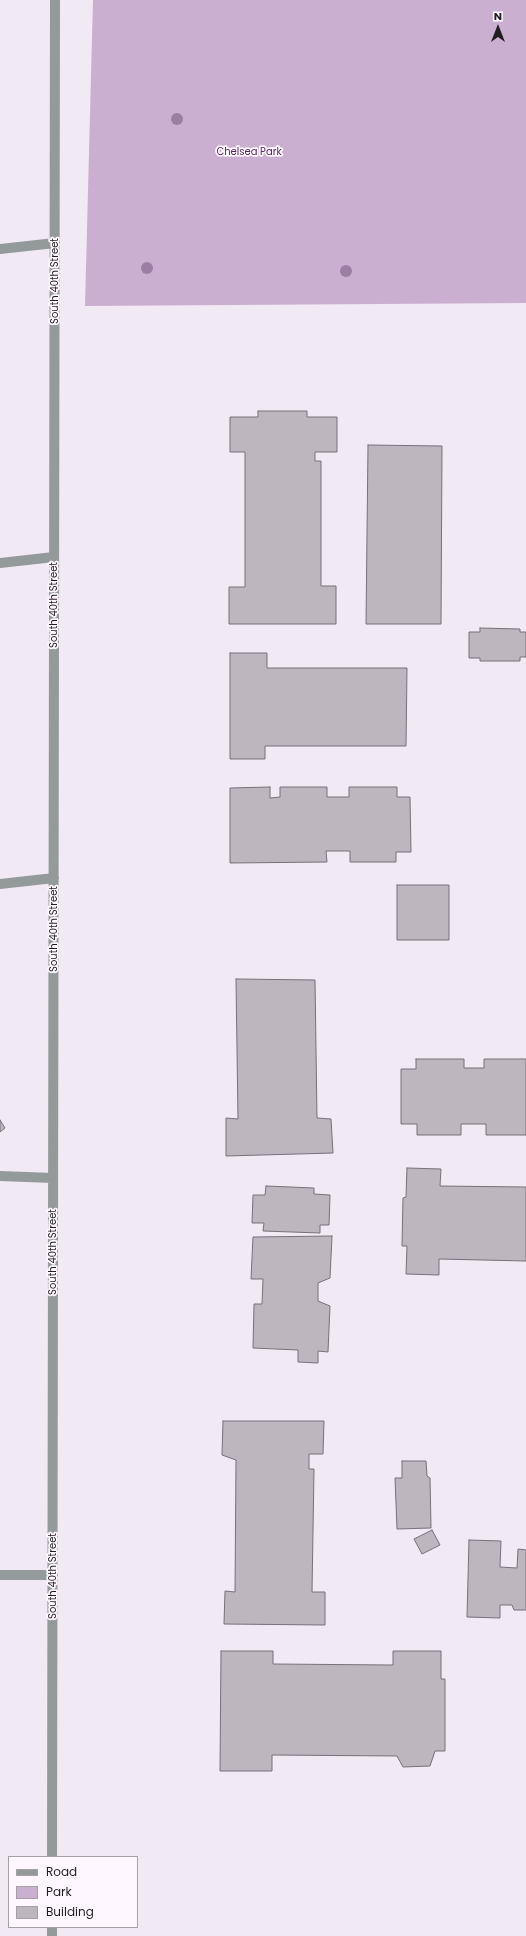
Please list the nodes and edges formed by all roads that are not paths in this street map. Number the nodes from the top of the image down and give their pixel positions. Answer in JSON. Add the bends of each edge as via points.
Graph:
{"nodes":[{"id":1,"x":55,"y":0,"type":"edge"},
{"id":2,"x":55,"y":242,"type":"junction"},
{"id":3,"x":0,"y":249,"type":"edge"},
{"id":4,"x":54,"y":557,"type":"junction"},
{"id":5,"x":0,"y":563,"type":"edge"},
{"id":6,"x":54,"y":878,"type":"junction"},
{"id":7,"x":0,"y":884,"type":"edge"},
{"id":8,"x":0,"y":1176,"type":"edge"},
{"id":9,"x":53,"y":1178,"type":"junction"},
{"id":10,"x":0,"y":1575,"type":"edge"},
{"id":11,"x":53,"y":1575,"type":"junction"},
{"id":12,"x":52,"y":1856,"type":"edge"}],
"edges":[{"from":1,"to":2,"type":"street","name":"South 40th Street"},
{"from":2,"to":3,"type":"street"},
{"from":2,"to":4,"type":"street","name":"South 40th Street"},
{"from":4,"to":5,"type":"street"},
{"from":4,"to":6,"type":"street","name":"South 40th Street"},
{"from":6,"to":7,"type":"street"},
{"from":6,"to":9,"type":"street","name":"South 40th Street"},
{"from":8,"to":9,"type":"street"},
{"from":9,"to":11,"type":"street","name":"South 40th Street"},
{"from":10,"to":11,"type":"street"},
{"from":11,"to":12,"type":"street","name":"South 40th Street"}]}
